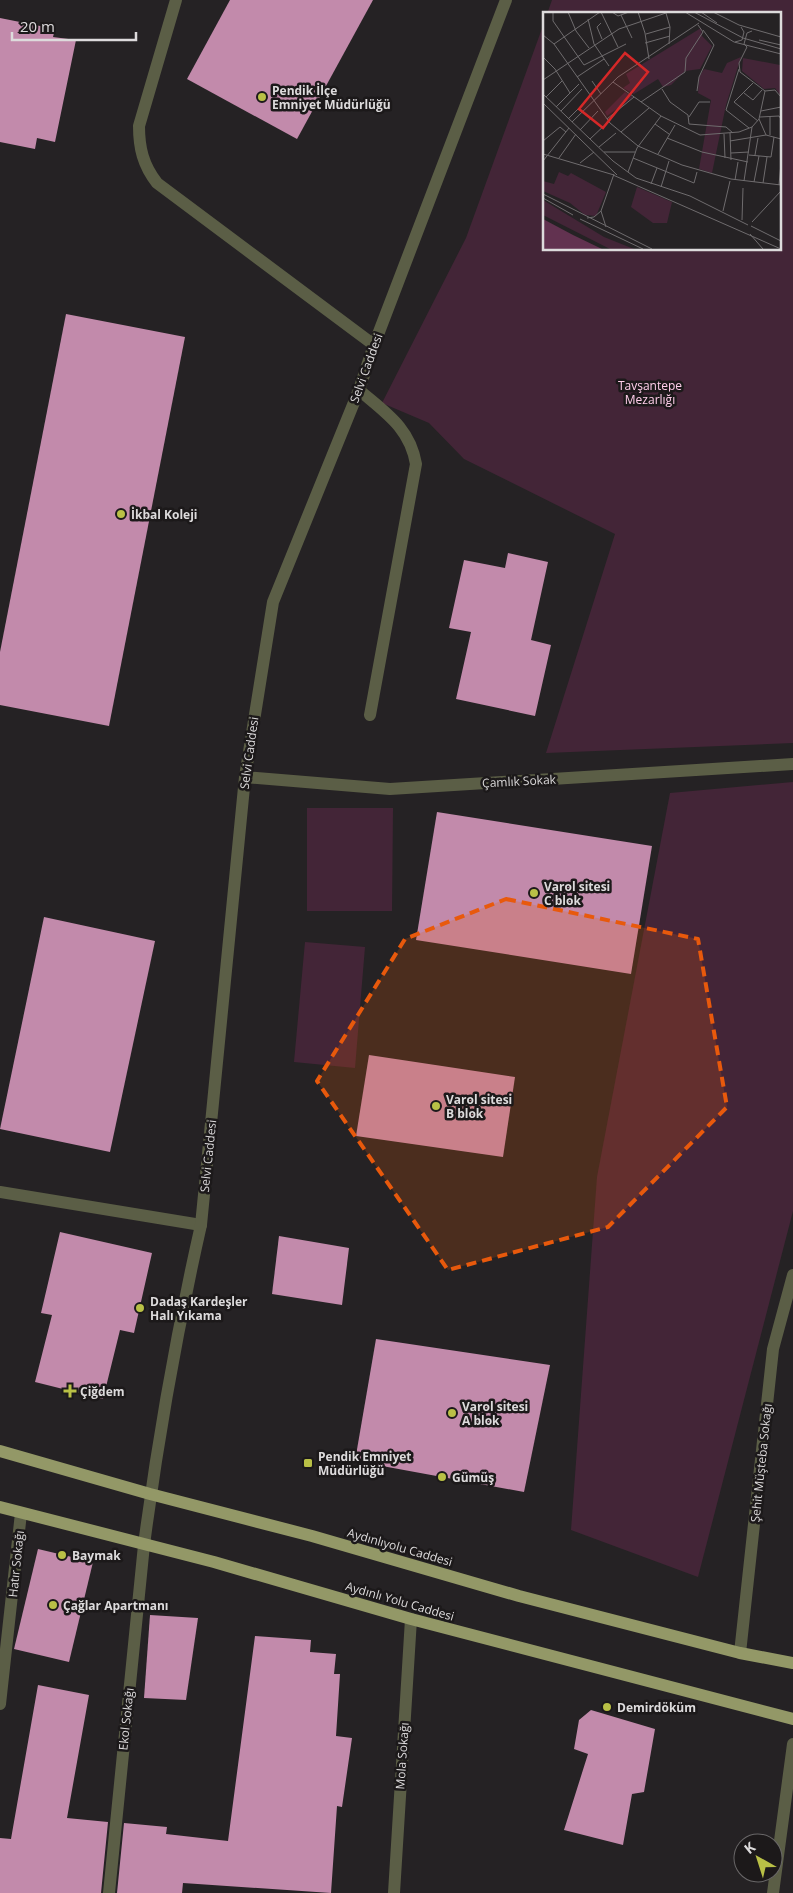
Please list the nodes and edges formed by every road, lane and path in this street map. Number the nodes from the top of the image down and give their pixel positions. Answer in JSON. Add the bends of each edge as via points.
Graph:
{"nodes":[{"id":1,"x":176,"y":0,"type":"edge"},
{"id":2,"x":506,"y":0,"type":"edge"},
{"id":3,"x":374,"y":345,"type":"junction"},
{"id":4,"x":359,"y":390,"type":"junction"},
{"id":5,"x":370,"y":715,"type":"dead end"},
{"id":6,"x":793,"y":764,"type":"edge"},
{"id":7,"x":245,"y":777,"type":"junction"},
{"id":8,"x":0,"y":1192,"type":"edge"},
{"id":9,"x":201,"y":1225,"type":"junction"},
{"id":10,"x":793,"y":1275,"type":"edge"},
{"id":11,"x":0,"y":1451,"type":"edge"},
{"id":12,"x":150,"y":1494,"type":"junction"},
{"id":13,"x":0,"y":1507,"type":"edge"},
{"id":14,"x":21,"y":1513,"type":"junction"},
{"id":15,"x":144,"y":1545,"type":"junction"},
{"id":16,"x":411,"y":1618,"type":"junction"},
{"id":17,"x":740,"y":1654,"type":"junction"},
{"id":18,"x":793,"y":1663,"type":"edge"},
{"id":19,"x":0,"y":1704,"type":"edge"},
{"id":20,"x":793,"y":1719,"type":"edge"},
{"id":21,"x":793,"y":1744,"type":"edge"},
{"id":22,"x":108,"y":1893,"type":"edge"},
{"id":23,"x":394,"y":1893,"type":"edge"},
{"id":24,"x":773,"y":1893,"type":"edge"}],
"edges":[{"from":1,"to":3,"type":"street","via":[[139,126],[139,145],[149,173],[157,183]]},
{"from":2,"to":3,"type":"street","name":"Selvi Caddesi"},
{"from":3,"to":4,"type":"street","name":"Selvi Caddesi"},
{"from":4,"to":5,"type":"street","via":[[402,430],[414,449],[416,464]]},
{"from":4,"to":7,"type":"street","name":"Selvi Caddesi","via":[[273,602]]},
{"from":6,"to":7,"type":"street","name":"Çamlık Sokak","via":[[390,789]]},
{"from":7,"to":9,"type":"street","name":"Selvi Caddesi"},
{"from":8,"to":9,"type":"street"},
{"from":9,"to":12,"type":"street","name":"Selvi Caddesi"},
{"from":10,"to":17,"type":"street","name":"Şehit Müşteba Sokağı","via":[[773,1349]]},
{"from":11,"to":12,"type":"main road","name":"Aydınlıyolu Caddesi"},
{"from":12,"to":15,"type":"street","name":"Selvi Caddesi"},
{"from":12,"to":17,"type":"main road","name":"Aydınlıyolu Caddesi"},
{"from":13,"to":14,"type":"main road","name":"Aydınlı Yolu Caddesi"},
{"from":14,"to":15,"type":"main road","name":"Aydınlı Yolu Caddesi"},
{"from":14,"to":19,"type":"street","name":"Hatır Sokağı"},
{"from":15,"to":16,"type":"main road","name":"Aydınlı Yolu Caddesi"},
{"from":15,"to":22,"type":"street","name":"Ekol Sokağı"},
{"from":16,"to":20,"type":"main road","name":"Aydınlı Yolu Caddesi"},
{"from":16,"to":23,"type":"street","name":"Mola Sokağı"},
{"from":17,"to":18,"type":"main road","name":"Aydınlıyolu Caddesi"},
{"from":21,"to":24,"type":"street"}]}
